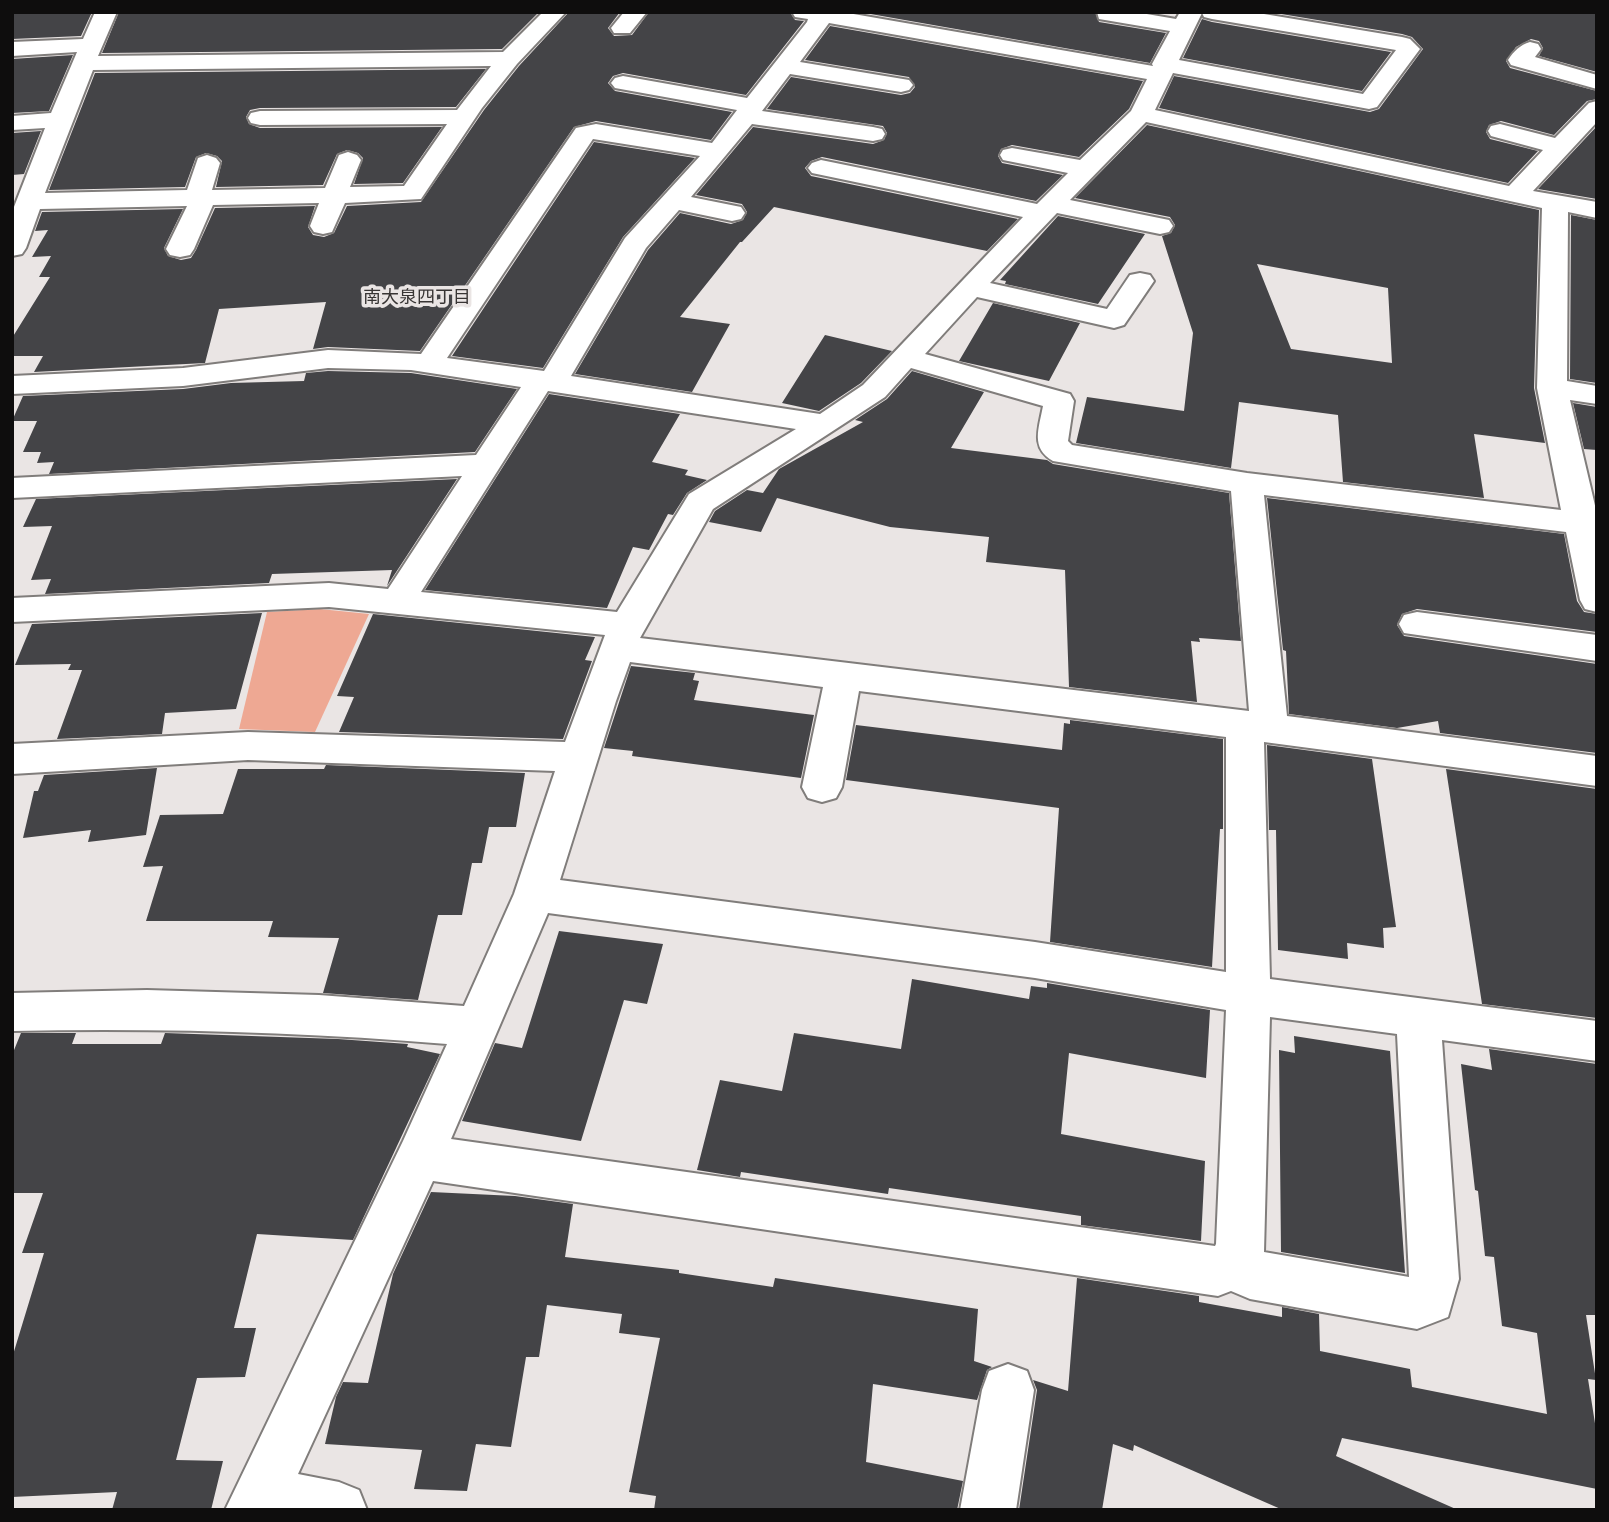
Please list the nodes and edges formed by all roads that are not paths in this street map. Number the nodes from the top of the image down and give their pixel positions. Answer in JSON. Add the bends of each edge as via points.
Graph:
{"nodes":[{"id":1,"x":106,"y":12,"type":"edge"},
{"id":2,"x":555,"y":12,"type":"edge"},
{"id":3,"x":1212,"y":12,"type":"edge"},
{"id":4,"x":814,"y":13,"type":"edge"},
{"id":5,"x":1107,"y":14,"type":"dead end"},
{"id":6,"x":1187,"y":19,"type":"edge"},
{"id":7,"x":12,"y":49,"type":"edge"},
{"id":8,"x":87,"y":54,"type":"junction"},
{"id":9,"x":509,"y":59,"type":"junction"},
{"id":10,"x":1518,"y":62,"type":"dead end"},
{"id":11,"x":785,"y":66,"type":"junction"},
{"id":12,"x":1161,"y":69,"type":"junction"},
{"id":13,"x":1597,"y":82,"type":"edge"},
{"id":14,"x":623,"y":83,"type":"dead end"},
{"id":15,"x":901,"y":85,"type":"dead end"},
{"id":16,"x":1597,"y":108,"type":"edge"},
{"id":17,"x":749,"y":111,"type":"junction"},
{"id":18,"x":1141,"y":114,"type":"junction"},
{"id":19,"x":465,"y":117,"type":"junction"},
{"id":20,"x":260,"y":118,"type":"dead end"},
{"id":21,"x":60,"y":119,"type":"junction"},
{"id":22,"x":12,"y":124,"type":"edge"},
{"id":23,"x":1500,"y":131,"type":"dead end"},
{"id":24,"x":873,"y":134,"type":"dead end"},
{"id":25,"x":1560,"y":147,"type":"junction"},
{"id":26,"x":718,"y":151,"type":"junction"},
{"id":27,"x":1012,"y":155,"type":"dead end"},
{"id":28,"x":348,"y":160,"type":"dead end"},
{"id":29,"x":207,"y":163,"type":"dead end"},
{"id":30,"x":821,"y":168,"type":"dead end"},
{"id":31,"x":1086,"y":169,"type":"junction"},
{"id":32,"x":1515,"y":195,"type":"junction"},
{"id":33,"x":334,"y":196,"type":"junction"},
{"id":34,"x":200,"y":198,"type":"junction"},
{"id":35,"x":673,"y":201,"type":"junction"},
{"id":36,"x":1555,"y":203,"type":"junction"},
{"id":37,"x":1048,"y":209,"type":"junction"},
{"id":38,"x":1597,"y":210,"type":"edge"},
{"id":39,"x":732,"y":213,"type":"dead end"},
{"id":40,"x":21,"y":214,"type":"edge"},
{"id":41,"x":323,"y":226,"type":"dead end"},
{"id":42,"x":1160,"y":226,"type":"dead end"},
{"id":43,"x":12,"y":248,"type":"edge"},
{"id":44,"x":180,"y":249,"type":"dead end"},
{"id":45,"x":1140,"y":281,"type":"dead end"},
{"id":46,"x":971,"y":288,"type":"junction"},
{"id":47,"x":906,"y":358,"type":"junction"},
{"id":48,"x":429,"y":363,"type":"junction"},
{"id":49,"x":547,"y":380,"type":"junction"},
{"id":50,"x":12,"y":385,"type":"edge"},
{"id":51,"x":1552,"y":388,"type":"junction"},
{"id":52,"x":1597,"y":395,"type":"edge"},
{"id":53,"x":826,"y":424,"type":"junction"},
{"id":54,"x":487,"y":465,"type":"junction"},
{"id":55,"x":1247,"y":483,"type":"junction"},
{"id":56,"x":12,"y":488,"type":"edge"},
{"id":57,"x":1589,"y":524,"type":"edge"},
{"id":58,"x":1597,"y":600,"type":"edge"},
{"id":59,"x":397,"y":602,"type":"junction"},
{"id":60,"x":12,"y":610,"type":"edge"},
{"id":61,"x":1416,"y":624,"type":"dead end"},
{"id":62,"x":622,"y":637,"type":"junction"},
{"id":63,"x":1597,"y":648,"type":"edge"},
{"id":64,"x":844,"y":676,"type":"junction"},
{"id":65,"x":1257,"y":726,"type":"junction"},
{"id":66,"x":581,"y":757,"type":"junction"},
{"id":67,"x":12,"y":759,"type":"edge"},
{"id":68,"x":1597,"y":771,"type":"edge"},
{"id":69,"x":822,"y":787,"type":"dead end"},
{"id":70,"x":535,"y":894,"type":"junction"},
{"id":71,"x":1248,"y":995,"type":"junction"},
{"id":72,"x":12,"y":1012,"type":"edge"},
{"id":73,"x":1418,"y":1018,"type":"junction"},
{"id":74,"x":478,"y":1027,"type":"junction"},
{"id":75,"x":1597,"y":1041,"type":"edge"},
{"id":76,"x":420,"y":1157,"type":"junction"},
{"id":77,"x":1232,"y":1265,"type":"junction"},
{"id":78,"x":1008,"y":1390,"type":"dead end"},
{"id":79,"x":256,"y":1502,"type":"edge"},
{"id":80,"x":339,"y":1510,"type":"edge"},
{"id":81,"x":988,"y":1510,"type":"edge"}],
"edges":[{"from":1,"to":8,"type":"street"},
{"from":2,"to":9,"type":"street"},
{"from":3,"to":12,"type":"street","via":[[1402,44],[1409,49],[1369,102]]},
{"from":4,"to":11,"type":"street","via":[[818,23]]},
{"from":4,"to":12,"type":"street","via":[[976,31]]},
{"from":5,"to":6,"type":"street"},
{"from":6,"to":12,"type":"street"},
{"from":7,"to":8,"type":"street"},
{"from":8,"to":9,"type":"street"},
{"from":8,"to":21,"type":"street"},
{"from":9,"to":19,"type":"street"},
{"from":10,"to":13,"type":"street"},
{"from":11,"to":15,"type":"street"},
{"from":11,"to":17,"type":"street"},
{"from":12,"to":18,"type":"street"},
{"from":14,"to":17,"type":"street"},
{"from":16,"to":25,"type":"street"},
{"from":17,"to":24,"type":"street"},
{"from":17,"to":26,"type":"street"},
{"from":18,"to":31,"type":"street"},
{"from":18,"to":32,"type":"street"},
{"from":19,"to":20,"type":"street"},
{"from":19,"to":33,"type":"street","via":[[412,194]]},
{"from":21,"to":22,"type":"street"},
{"from":21,"to":40,"type":"street"},
{"from":23,"to":25,"type":"street"},
{"from":25,"to":32,"type":"street"},
{"from":26,"to":35,"type":"street"},
{"from":26,"to":48,"type":"street","via":[[585,133]]},
{"from":27,"to":31,"type":"street"},
{"from":28,"to":33,"type":"street"},
{"from":29,"to":34,"type":"street"},
{"from":30,"to":37,"type":"street"},
{"from":31,"to":37,"type":"street"},
{"from":32,"to":36,"type":"street"},
{"from":33,"to":34,"type":"street"},
{"from":33,"to":41,"type":"street"},
{"from":34,"to":40,"type":"street"},
{"from":34,"to":44,"type":"street"},
{"from":35,"to":39,"type":"street"},
{"from":35,"to":49,"type":"street","via":[[635,244]]},
{"from":36,"to":38,"type":"street"},
{"from":36,"to":51,"type":"street"},
{"from":37,"to":42,"type":"street"},
{"from":37,"to":46,"type":"street"},
{"from":40,"to":43,"type":"street"},
{"from":45,"to":46,"type":"street","via":[[1114,319]]},
{"from":46,"to":47,"type":"street"},
{"from":47,"to":53,"type":"street","via":[[874,391]]},
{"from":47,"to":55,"type":"street","via":[[1059,401],[1052,441],[1064,454]]},
{"from":48,"to":49,"type":"street"},
{"from":48,"to":50,"type":"street","via":[[328,359],[183,377]]},
{"from":49,"to":53,"type":"street"},
{"from":49,"to":54,"type":"street"},
{"from":51,"to":52,"type":"street"},
{"from":51,"to":57,"type":"street"},
{"from":53,"to":62,"type":"street","via":[[701,502]]},
{"from":54,"to":56,"type":"street"},
{"from":54,"to":59,"type":"street"},
{"from":55,"to":57,"type":"street"},
{"from":55,"to":65,"type":"street"},
{"from":57,"to":58,"type":"street"},
{"from":59,"to":60,"type":"street","via":[[329,595]]},
{"from":59,"to":62,"type":"street"},
{"from":61,"to":63,"type":"street"},
{"from":62,"to":64,"type":"street"},
{"from":62,"to":66,"type":"street"},
{"from":64,"to":65,"type":"street"},
{"from":64,"to":69,"type":"street"},
{"from":65,"to":68,"type":"street"},
{"from":65,"to":71,"type":"street"},
{"from":66,"to":67,"type":"street","via":[[248,746]]},
{"from":66,"to":70,"type":"street"},
{"from":70,"to":71,"type":"street","via":[[1035,960]]},
{"from":70,"to":74,"type":"street"},
{"from":71,"to":73,"type":"street"},
{"from":71,"to":77,"type":"street","via":[[1241,1247]]},
{"from":72,"to":74,"type":"street","via":[[160,1009],[319,1014]]},
{"from":73,"to":75,"type":"street"},
{"from":73,"to":77,"type":"street","via":[[1434,1279],[1430,1299],[1417,1304],[1250,1274]]},
{"from":74,"to":76,"type":"street"},
{"from":76,"to":77,"type":"street","via":[[1218,1270]]},
{"from":76,"to":79,"type":"street"},
{"from":78,"to":81,"type":"street"},
{"from":79,"to":80,"type":"street"}]}
